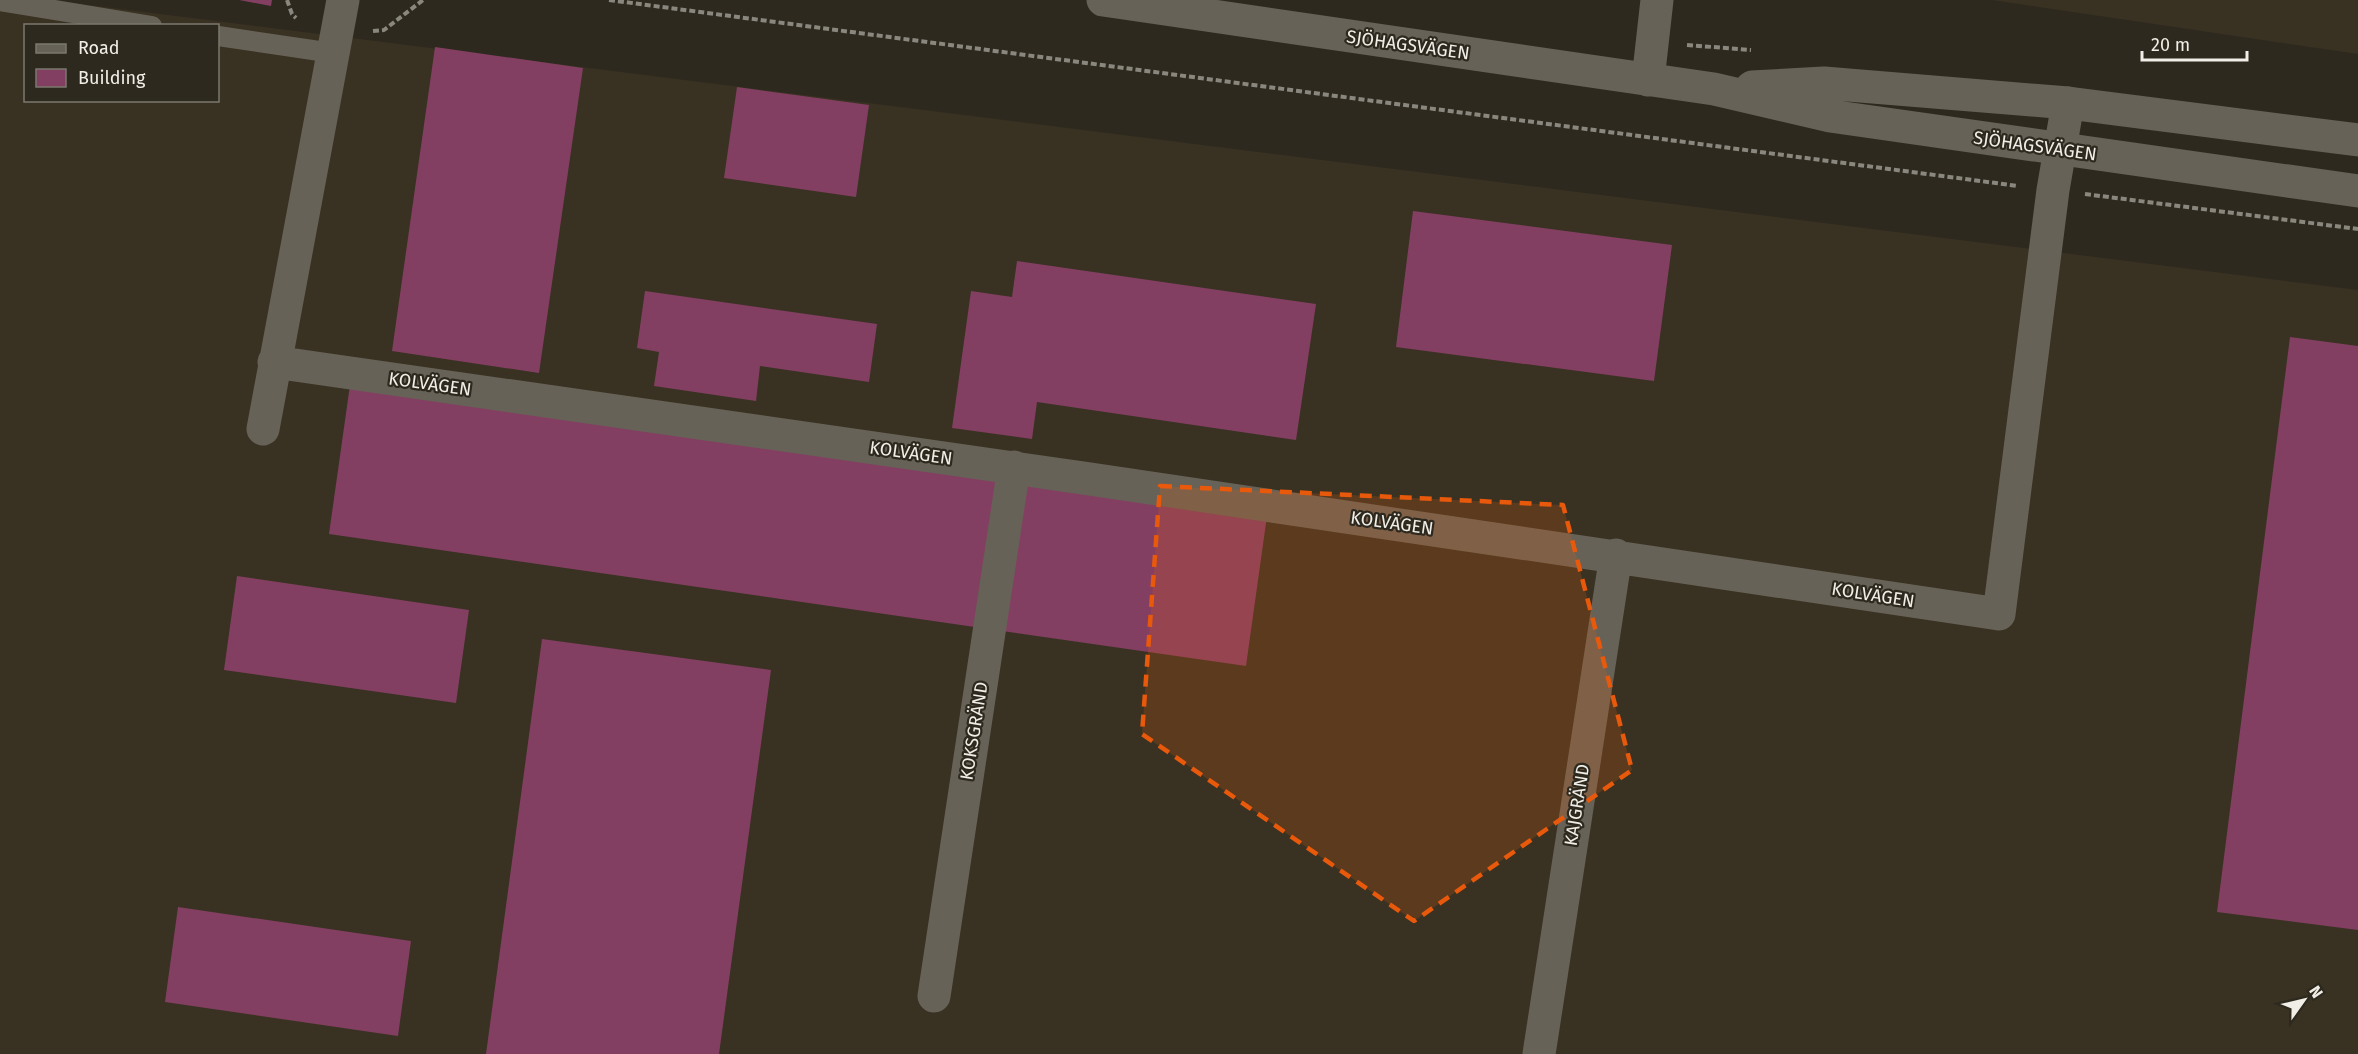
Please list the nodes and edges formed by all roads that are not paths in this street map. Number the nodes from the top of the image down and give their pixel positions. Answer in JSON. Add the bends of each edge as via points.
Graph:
{"nodes":[{"id":1,"x":343,"y":0,"type":"edge"},
{"id":2,"x":1103,"y":0,"type":"edge"},
{"id":3,"x":1657,"y":0,"type":"edge"},
{"id":4,"x":0,"y":1,"type":"edge"},
{"id":5,"x":140,"y":24,"type":"edge"},
{"id":6,"x":219,"y":36,"type":"edge"},
{"id":7,"x":333,"y":53,"type":"junction"},
{"id":8,"x":1648,"y":80,"type":"junction"},
{"id":9,"x":1714,"y":89,"type":"junction"},
{"id":10,"x":2068,"y":103,"type":"junction"},
{"id":11,"x":2358,"y":140,"type":"edge"},
{"id":12,"x":2060,"y":150,"type":"junction"},
{"id":13,"x":2358,"y":191,"type":"edge"},
{"id":14,"x":274,"y":362,"type":"junction"},
{"id":15,"x":263,"y":429,"type":"dead end"},
{"id":16,"x":1014,"y":467,"type":"junction"},
{"id":17,"x":1616,"y":555,"type":"junction"},
{"id":18,"x":934,"y":996,"type":"dead end"},
{"id":19,"x":1539,"y":1054,"type":"edge"}],
"edges":[{"from":1,"to":7,"type":"street"},
{"from":2,"to":8,"type":"street","name":"SJÖHAGSVÄGEN"},
{"from":3,"to":8,"type":"street"},
{"from":4,"to":5,"type":"lane"},
{"from":6,"to":7,"type":"lane"},
{"from":7,"to":14,"type":"street"},
{"from":8,"to":9,"type":"street","name":"SJÖHAGSVÄGEN"},
{"from":9,"to":10,"type":"street","name":"SJÖHAGSVÄGEN","via":[[1824,82]]},
{"from":9,"to":12,"type":"street","name":"SJÖHAGSVÄGEN","via":[[1830,116]]},
{"from":10,"to":11,"type":"street","name":"SJÖHAGSVÄGEN"},
{"from":10,"to":12,"type":"street","name":"KOLVÄGEN"},
{"from":12,"to":13,"type":"street","name":"SJÖHAGSVÄGEN"},
{"from":12,"to":17,"type":"street","name":"KOLVÄGEN","via":[[1999,614]]},
{"from":14,"to":15,"type":"street"},
{"from":14,"to":16,"type":"street","name":"KOLVÄGEN"},
{"from":16,"to":17,"type":"street","name":"KOLVÄGEN"},
{"from":16,"to":18,"type":"street","name":"KOKSGRÄND"},
{"from":17,"to":19,"type":"street","name":"KAJGRÄND"}]}
